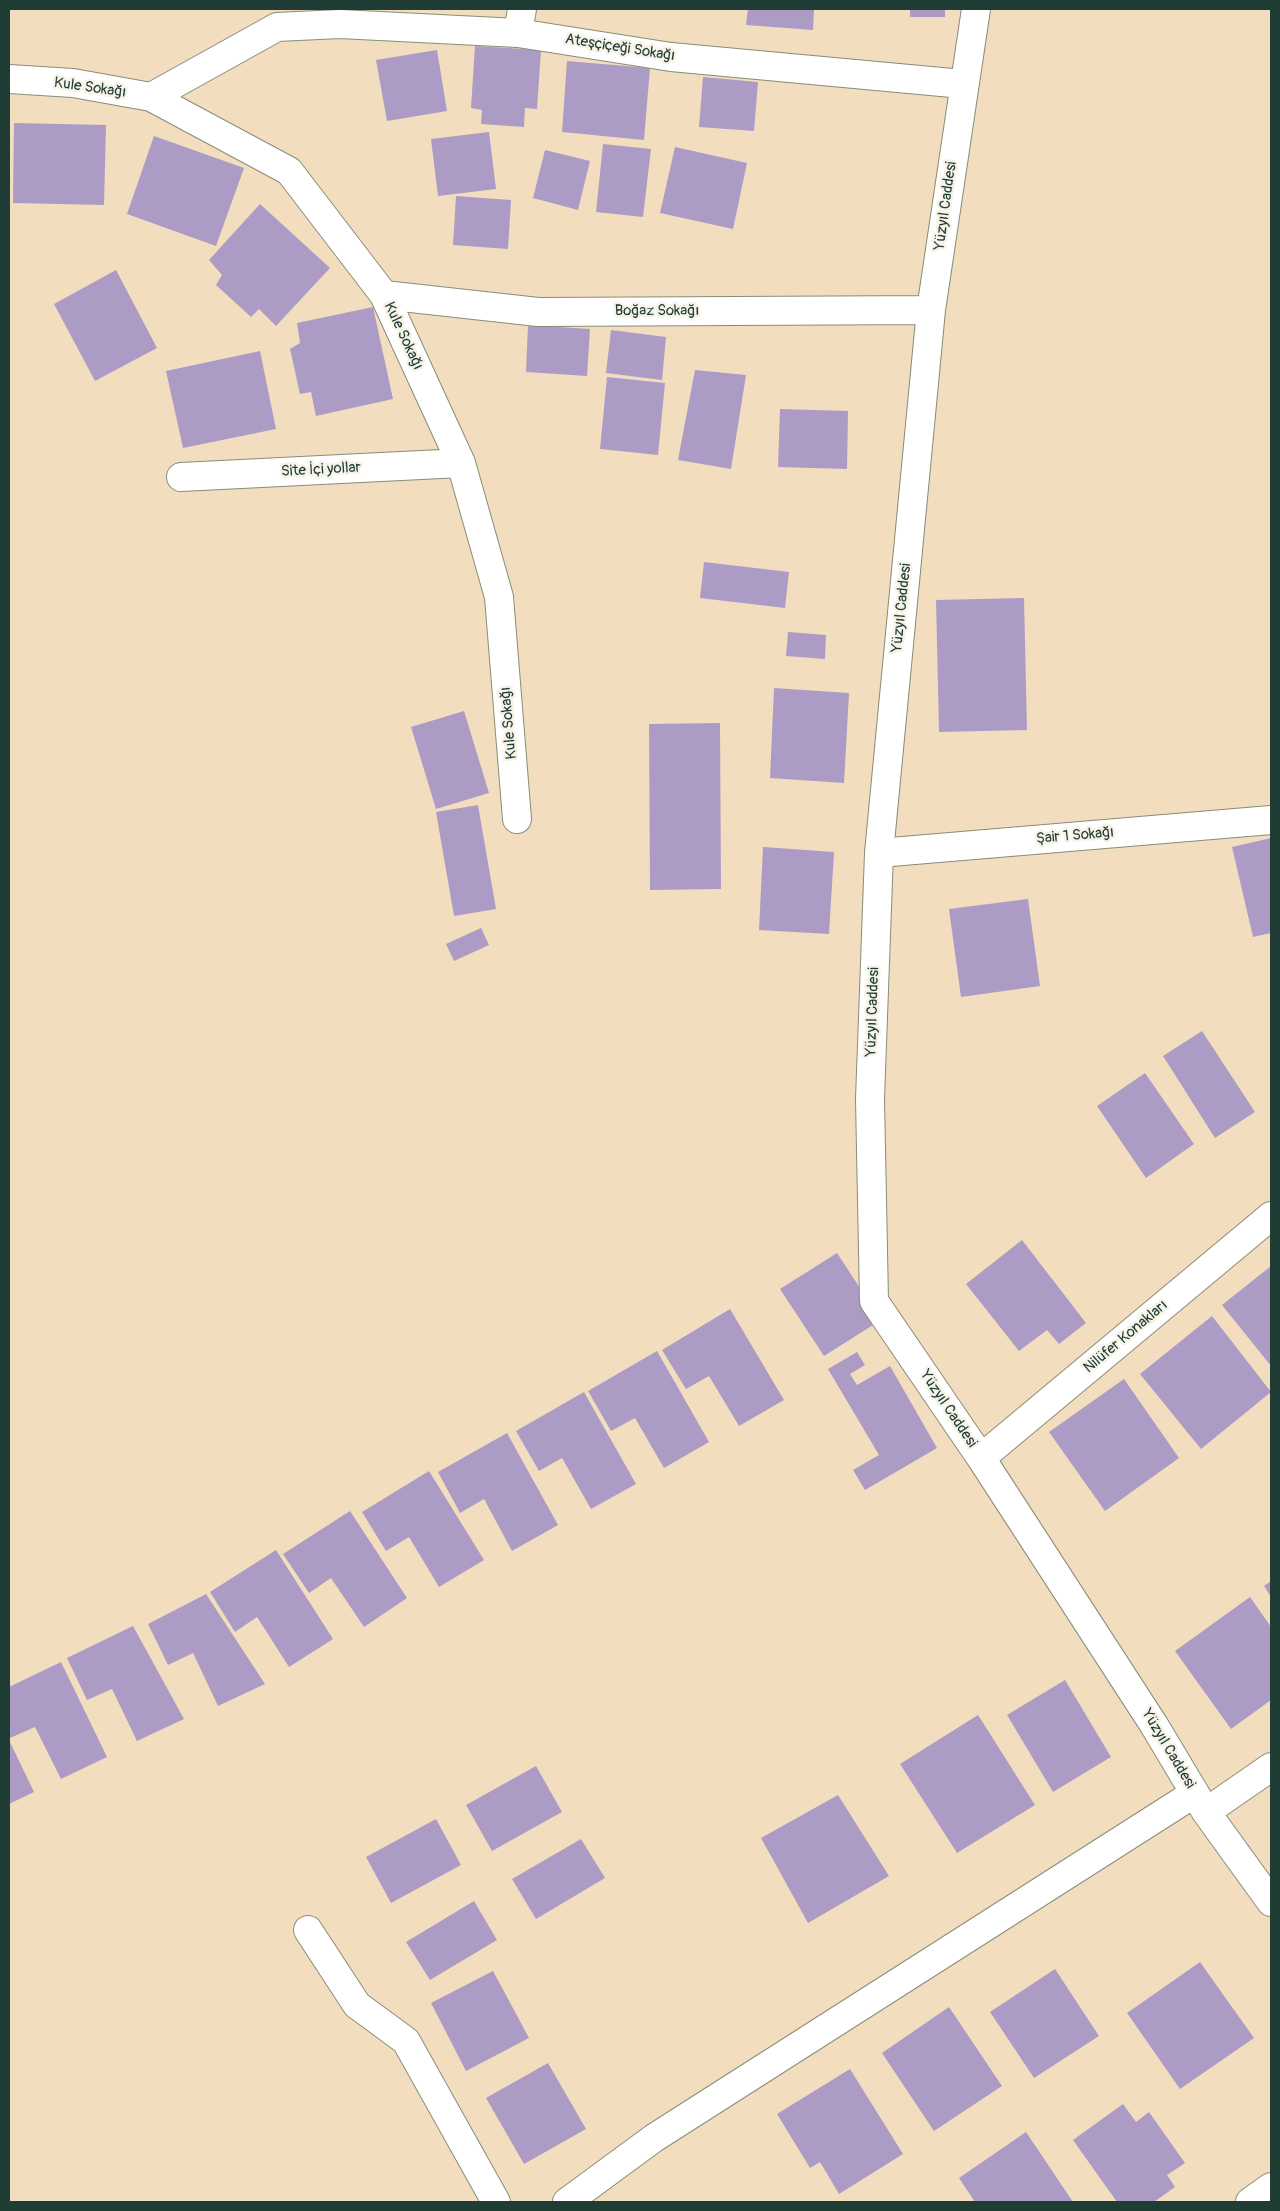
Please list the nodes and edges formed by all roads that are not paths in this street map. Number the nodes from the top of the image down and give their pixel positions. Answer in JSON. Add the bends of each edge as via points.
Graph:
{"nodes":[{"id":1,"x":976,"y":9,"type":"edge"},
{"id":2,"x":278,"y":18,"type":"edge"},
{"id":3,"x":520,"y":21,"type":"edge"},
{"id":4,"x":9,"y":79,"type":"edge"},
{"id":5,"x":963,"y":84,"type":"junction"},
{"id":6,"x":151,"y":97,"type":"junction"},
{"id":7,"x":384,"y":295,"type":"junction"},
{"id":8,"x":931,"y":310,"type":"junction"},
{"id":9,"x":461,"y":463,"type":"junction"},
{"id":10,"x":181,"y":477,"type":"dead end"},
{"id":11,"x":517,"y":819,"type":"dead end"},
{"id":12,"x":1271,"y":820,"type":"edge"},
{"id":13,"x":878,"y":853,"type":"junction"},
{"id":14,"x":1271,"y":1216,"type":"edge"},
{"id":15,"x":981,"y":1458,"type":"junction"},
{"id":16,"x":1271,"y":1767,"type":"edge"},
{"id":17,"x":1200,"y":1803,"type":"junction"},
{"id":18,"x":1271,"y":1902,"type":"edge"},
{"id":19,"x":308,"y":1930,"type":"dead end"},
{"id":20,"x":1271,"y":2186,"type":"edge"},
{"id":21,"x":496,"y":2202,"type":"edge"},
{"id":22,"x":567,"y":2202,"type":"edge"},
{"id":23,"x":1250,"y":2202,"type":"edge"}],
"edges":[{"from":1,"to":5,"type":"street","name":"Yüzyıl Caddesi"},
{"from":2,"to":3,"type":"street","name":"Ateşçiçeği Sokağı","via":[[340,24]]},
{"from":2,"to":6,"type":"street"},
{"from":3,"to":5,"type":"street","name":"Ateşçiçeği Sokağı","via":[[671,57]]},
{"from":4,"to":6,"type":"street","name":"Kule Sokağı","via":[[74,83]]},
{"from":5,"to":8,"type":"street","name":"Yüzyıl Caddesi"},
{"from":6,"to":7,"type":"street","name":"Kule Sokağı","via":[[290,171]]},
{"from":7,"to":8,"type":"street","name":"Boğaz Sokağı","via":[[538,312]]},
{"from":7,"to":9,"type":"street","name":"Kule Sokağı"},
{"from":8,"to":13,"type":"street","name":"Yüzyıl Caddesi"},
{"from":9,"to":10,"type":"street","name":"Site İçi yollar"},
{"from":9,"to":11,"type":"street","name":"Kule Sokağı","via":[[499,597]]},
{"from":12,"to":13,"type":"street","name":"Şair 1 Sokağı"},
{"from":13,"to":15,"type":"street","name":"Yüzyıl Caddesi","via":[[870,1099],[874,1301]]},
{"from":14,"to":15,"type":"street","name":"Nilüfer Konakları"},
{"from":15,"to":17,"type":"street","name":"Yüzyıl Caddesi","via":[[1154,1725]]},
{"from":16,"to":17,"type":"street"},
{"from":17,"to":18,"type":"street","name":"Yüzyıl Caddesi"},
{"from":17,"to":22,"type":"street","via":[[654,2138]]},
{"from":19,"to":21,"type":"street","via":[[357,2005],[406,2041]]},
{"from":20,"to":23,"type":"street"}]}
